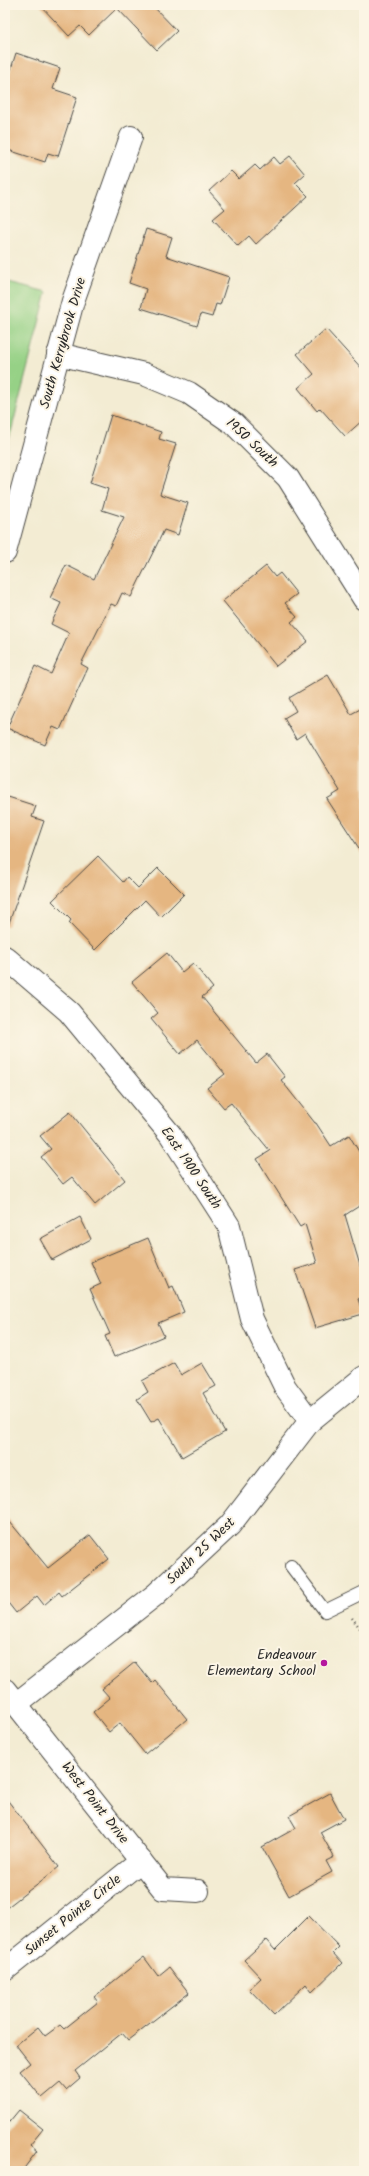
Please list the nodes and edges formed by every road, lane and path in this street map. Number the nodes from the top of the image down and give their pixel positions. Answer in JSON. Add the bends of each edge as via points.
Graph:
{"nodes":[{"id":1,"x":131,"y":137,"type":"dead end"},
{"id":2,"x":58,"y":354,"type":"junction"},
{"id":3,"x":5,"y":552,"type":"edge"},
{"id":4,"x":364,"y":599,"type":"edge"},
{"id":5,"x":5,"y":957,"type":"edge"},
{"id":6,"x":364,"y":1377,"type":"edge"},
{"id":7,"x":310,"y":1421,"type":"junction"},
{"id":8,"x":291,"y":1566,"type":"dead end"},
{"id":9,"x":364,"y":1592,"type":"edge"},
{"id":10,"x":350,"y":1616,"type":"dead end"},
{"id":11,"x":364,"y":1633,"type":"edge"},
{"id":12,"x":11,"y":1697,"type":"edge"},
{"id":13,"x":141,"y":1861,"type":"junction"},
{"id":14,"x":198,"y":1891,"type":"dead end"},
{"id":15,"x":5,"y":1970,"type":"edge"}],
"edges":[{"from":1,"to":2,"type":"street","name":"South Kerrybrook Drive","via":[[73,301]]},
{"from":2,"to":3,"type":"street","name":"South Kerrybrook Drive"},
{"from":2,"to":4,"type":"street","name":"1950 South","via":[[144,374],[189,393],[234,424],[288,478]]},
{"from":5,"to":7,"type":"street","name":"East 1900 South","via":[[69,1012],[174,1141],[229,1226],[252,1319],[285,1387]]},
{"from":6,"to":7,"type":"street","name":"South 25 West"},
{"from":7,"to":12,"type":"street","name":"South 25 West","via":[[230,1526],[154,1595]]},
{"from":8,"to":9,"type":"lane","via":[[325,1611]]},
{"from":10,"to":11,"type":"path"},
{"from":12,"to":13,"type":"street","name":"West Point Drive"},
{"from":13,"to":14,"type":"street","name":"West Point Drive","via":[[163,1889]]},
{"from":13,"to":15,"type":"street","name":"Sunset Pointe Circle"}]}
